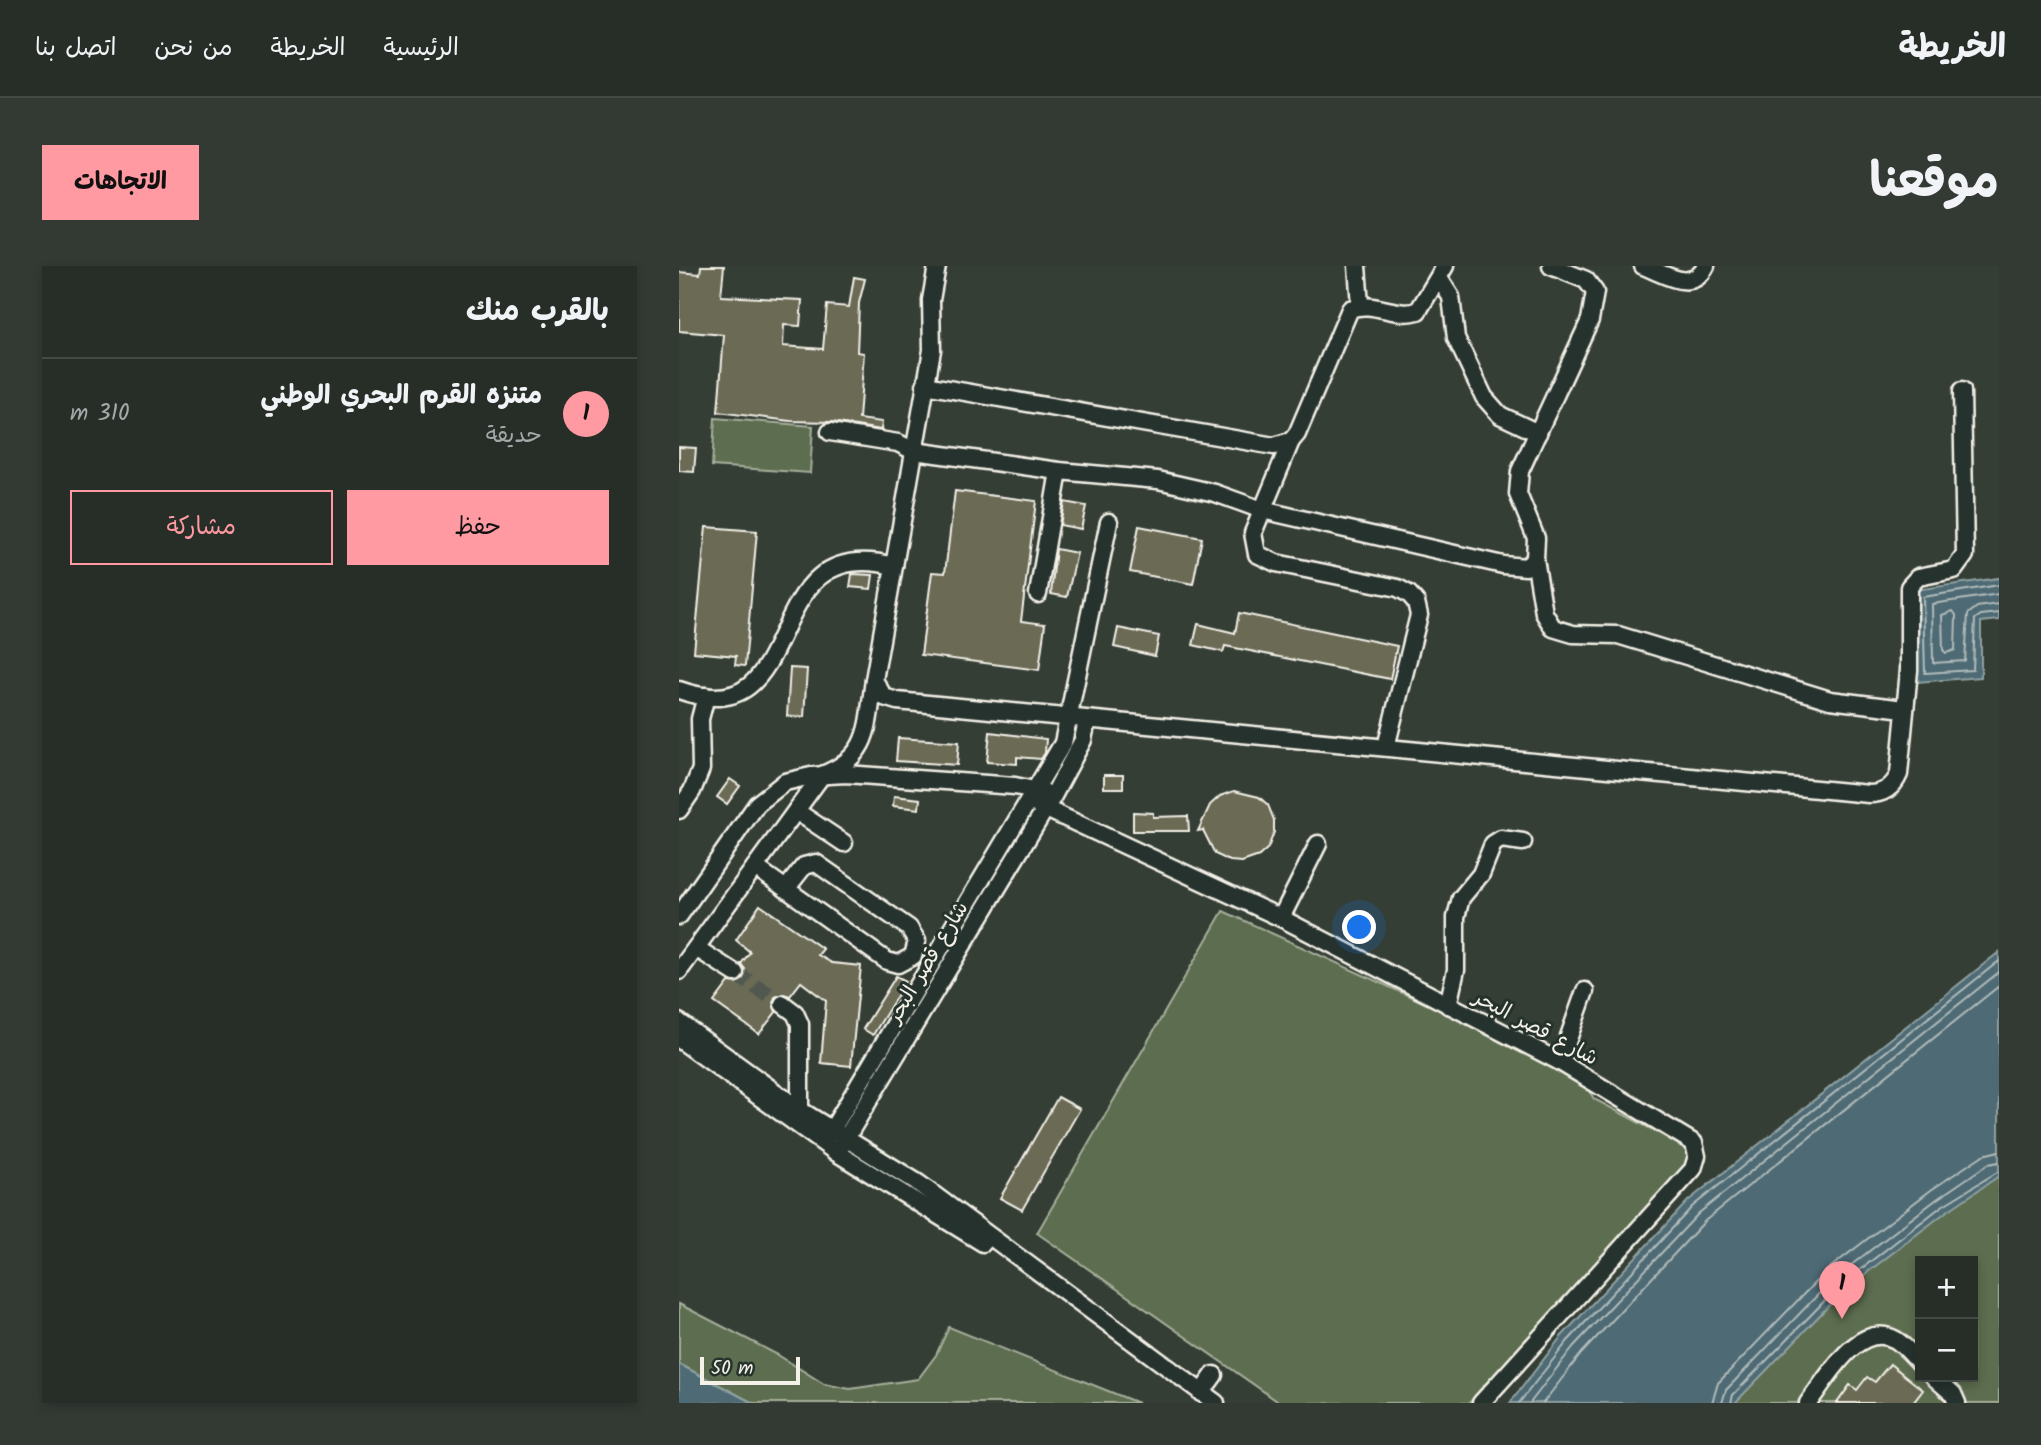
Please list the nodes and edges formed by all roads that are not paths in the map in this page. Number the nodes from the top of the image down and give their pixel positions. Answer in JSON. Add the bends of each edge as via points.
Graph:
{"nodes":[{"id":1,"x":937,"y":266,"type":"edge"},
{"id":2,"x":1357,"y":266,"type":"edge"},
{"id":3,"x":1551,"y":266,"type":"edge"},
{"id":4,"x":1643,"y":266,"type":"edge"},
{"id":5,"x":1706,"y":266,"type":"edge"},
{"id":6,"x":1442,"y":272,"type":"edge"},
{"id":7,"x":1360,"y":305,"type":"junction"},
{"id":8,"x":925,"y":386,"type":"junction"},
{"id":9,"x":1962,"y":391,"type":"dead end"},
{"id":10,"x":830,"y":432,"type":"dead end"},
{"id":11,"x":1538,"y":433,"type":"junction"},
{"id":12,"x":1290,"y":441,"type":"junction"},
{"id":13,"x":914,"y":451,"type":"junction"},
{"id":14,"x":1059,"y":471,"type":"junction"},
{"id":15,"x":1262,"y":510,"type":"junction"},
{"id":16,"x":1108,"y":522,"type":"dead end"},
{"id":17,"x":1535,"y":559,"type":"junction"},
{"id":18,"x":894,"y":566,"type":"junction"},
{"id":19,"x":1038,"y":594,"type":"dead end"},
{"id":20,"x":874,"y":680,"type":"junction"},
{"id":21,"x":679,"y":690,"type":"edge"},
{"id":22,"x":706,"y":696,"type":"junction"},
{"id":23,"x":1904,"y":709,"type":"junction"},
{"id":24,"x":1070,"y":718,"type":"junction"},
{"id":25,"x":1087,"y":720,"type":"junction"},
{"id":26,"x":1386,"y":747,"type":"junction"},
{"id":27,"x":823,"y":775,"type":"junction"},
{"id":28,"x":1031,"y":795,"type":"junction"},
{"id":29,"x":1049,"y":802,"type":"junction"},
{"id":30,"x":679,"y":810,"type":"edge"},
{"id":31,"x":796,"y":811,"type":"junction"},
{"id":32,"x":1523,"y":842,"type":"dead end"},
{"id":33,"x":844,"y":843,"type":"dead end"},
{"id":34,"x":1318,"y":845,"type":"dead end"},
{"id":35,"x":755,"y":867,"type":"junction"},
{"id":36,"x":786,"y":889,"type":"junction"},
{"id":37,"x":679,"y":916,"type":"edge"},
{"id":38,"x":1281,"y":918,"type":"junction"},
{"id":39,"x":696,"y":948,"type":"junction"},
{"id":40,"x":679,"y":971,"type":"edge"},
{"id":41,"x":735,"y":973,"type":"tunnel mouth"},
{"id":42,"x":1585,"y":990,"type":"dead end"},
{"id":43,"x":783,"y":1004,"type":"tunnel mouth"},
{"id":44,"x":1448,"y":1005,"type":"junction"},
{"id":45,"x":679,"y":1022,"type":"edge"},
{"id":46,"x":905,"y":1023,"type":"junction"},
{"id":47,"x":679,"y":1039,"type":"edge"},
{"id":48,"x":1560,"y":1062,"type":"junction"},
{"id":49,"x":800,"y":1110,"type":"junction"},
{"id":50,"x":834,"y":1141,"type":"junction"},
{"id":51,"x":1915,"y":1358,"type":"edge"},
{"id":52,"x":1214,"y":1375,"type":"dead end"},
{"id":53,"x":1938,"y":1382,"type":"edge"},
{"id":54,"x":1201,"y":1393,"type":"junction"},
{"id":55,"x":1216,"y":1403,"type":"edge"},
{"id":56,"x":1481,"y":1403,"type":"edge"},
{"id":57,"x":1808,"y":1403,"type":"edge"},
{"id":58,"x":1957,"y":1403,"type":"edge"}],
"edges":[{"from":1,"to":8,"type":"street"},
{"from":2,"to":7,"type":"street"},
{"from":3,"to":11,"type":"street","via":[[1586,280],[1595,292],[1595,305]]},
{"from":4,"to":5,"type":"street","via":[[1688,282],[1697,279]]},
{"from":6,"to":7,"type":"street","via":[[1418,311],[1402,314]]},
{"from":6,"to":11,"type":"street","via":[[1456,338],[1484,397],[1500,415]]},
{"from":7,"to":12,"type":"street","via":[[1345,317],[1305,418]]},
{"from":8,"to":12,"type":"street","via":[[1274,446]]},
{"from":8,"to":13,"type":"street"},
{"from":9,"to":23,"type":"street","via":[[1965,555],[1954,570],[1918,578],[1909,587],[1910,659]]},
{"from":10,"to":13,"type":"street","via":[[898,443]]},
{"from":11,"to":17,"type":"street","via":[[1520,471],[1518,494],[1536,538]]},
{"from":12,"to":15,"type":"street"},
{"from":13,"to":14,"type":"street"},
{"from":13,"to":18,"type":"street"},
{"from":14,"to":15,"type":"street","via":[[1158,480]]},
{"from":14,"to":19,"type":"street"},
{"from":15,"to":17,"type":"street","via":[[1503,565],[1526,567]]},
{"from":15,"to":26,"type":"street","via":[[1253,533],[1255,548],[1263,559],[1398,588],[1416,602],[1418,628]]},
{"from":16,"to":24,"type":"street","name":"شارع قصر البحر"},
{"from":17,"to":23,"type":"street","via":[[1544,613],[1553,628],[1573,634],[1618,635],[1830,700]]},
{"from":18,"to":20,"type":"street"},
{"from":18,"to":22,"type":"street","via":[[857,561],[820,575],[800,597],[759,679],[740,692]]},
{"from":20,"to":24,"type":"street","via":[[879,692],[890,700]]},
{"from":20,"to":27,"type":"street","via":[[859,753]]},
{"from":21,"to":22,"type":"street"},
{"from":22,"to":30,"type":"street","via":[[699,730],[701,769]]},
{"from":23,"to":26,"type":"street","via":[[1899,774],[1893,785],[1875,794]]},
{"from":24,"to":25,"type":"street"},
{"from":24,"to":28,"type":"street","name":"شارع قصر البحر","via":[[1060,749]]},
{"from":25,"to":26,"type":"street"},
{"from":25,"to":29,"type":"street","name":"شارع قصر البحر","via":[[1083,740]]},
{"from":27,"to":28,"type":"street"},
{"from":27,"to":31,"type":"street"},
{"from":27,"to":37,"type":"street","via":[[785,782],[765,795]]},
{"from":28,"to":29,"type":"street","name":"شارع قصر البحر"},
{"from":28,"to":46,"type":"street","name":"شارع قصر البحر"},
{"from":29,"to":38,"type":"street","name":"شارع قصر البحر"},
{"from":29,"to":46,"type":"street","name":"شارع قصر البحر"},
{"from":31,"to":33,"type":"street"},
{"from":31,"to":35,"type":"street"},
{"from":32,"to":44,"type":"street","via":[[1501,839],[1493,844],[1481,874],[1461,898],[1456,916],[1456,970]]},
{"from":34,"to":38,"type":"street"},
{"from":35,"to":36,"type":"street"},
{"from":35,"to":39,"type":"street"},
{"from":36,"to":36,"type":"street","via":[[887,961],[904,963],[915,951],[916,936],[909,928],[820,865],[804,866]]},
{"from":38,"to":44,"type":"street","name":"شارع قصر البحر"},
{"from":39,"to":40,"type":"street"},
{"from":39,"to":41,"type":"street"},
{"from":42,"to":48,"type":"street"},
{"from":43,"to":49,"type":"street","via":[[800,1024]]},
{"from":44,"to":48,"type":"street","name":"شارع قصر البحر"},
{"from":45,"to":49,"type":"street"},
{"from":46,"to":50,"type":"street","name":"شارع قصر البحر"},
{"from":47,"to":50,"type":"street"},
{"from":48,"to":56,"type":"street","name":"شارع قصر البحر","via":[[1688,1137],[1696,1147],[1697,1161]]},
{"from":49,"to":50,"type":"street"},
{"from":50,"to":54,"type":"street","via":[[918,1183]]},
{"from":51,"to":57,"type":"street","via":[[1896,1341],[1882,1336],[1867,1338],[1853,1346]]},
{"from":52,"to":54,"type":"street"},
{"from":53,"to":58,"type":"street"},
{"from":54,"to":55,"type":"street"}]}
